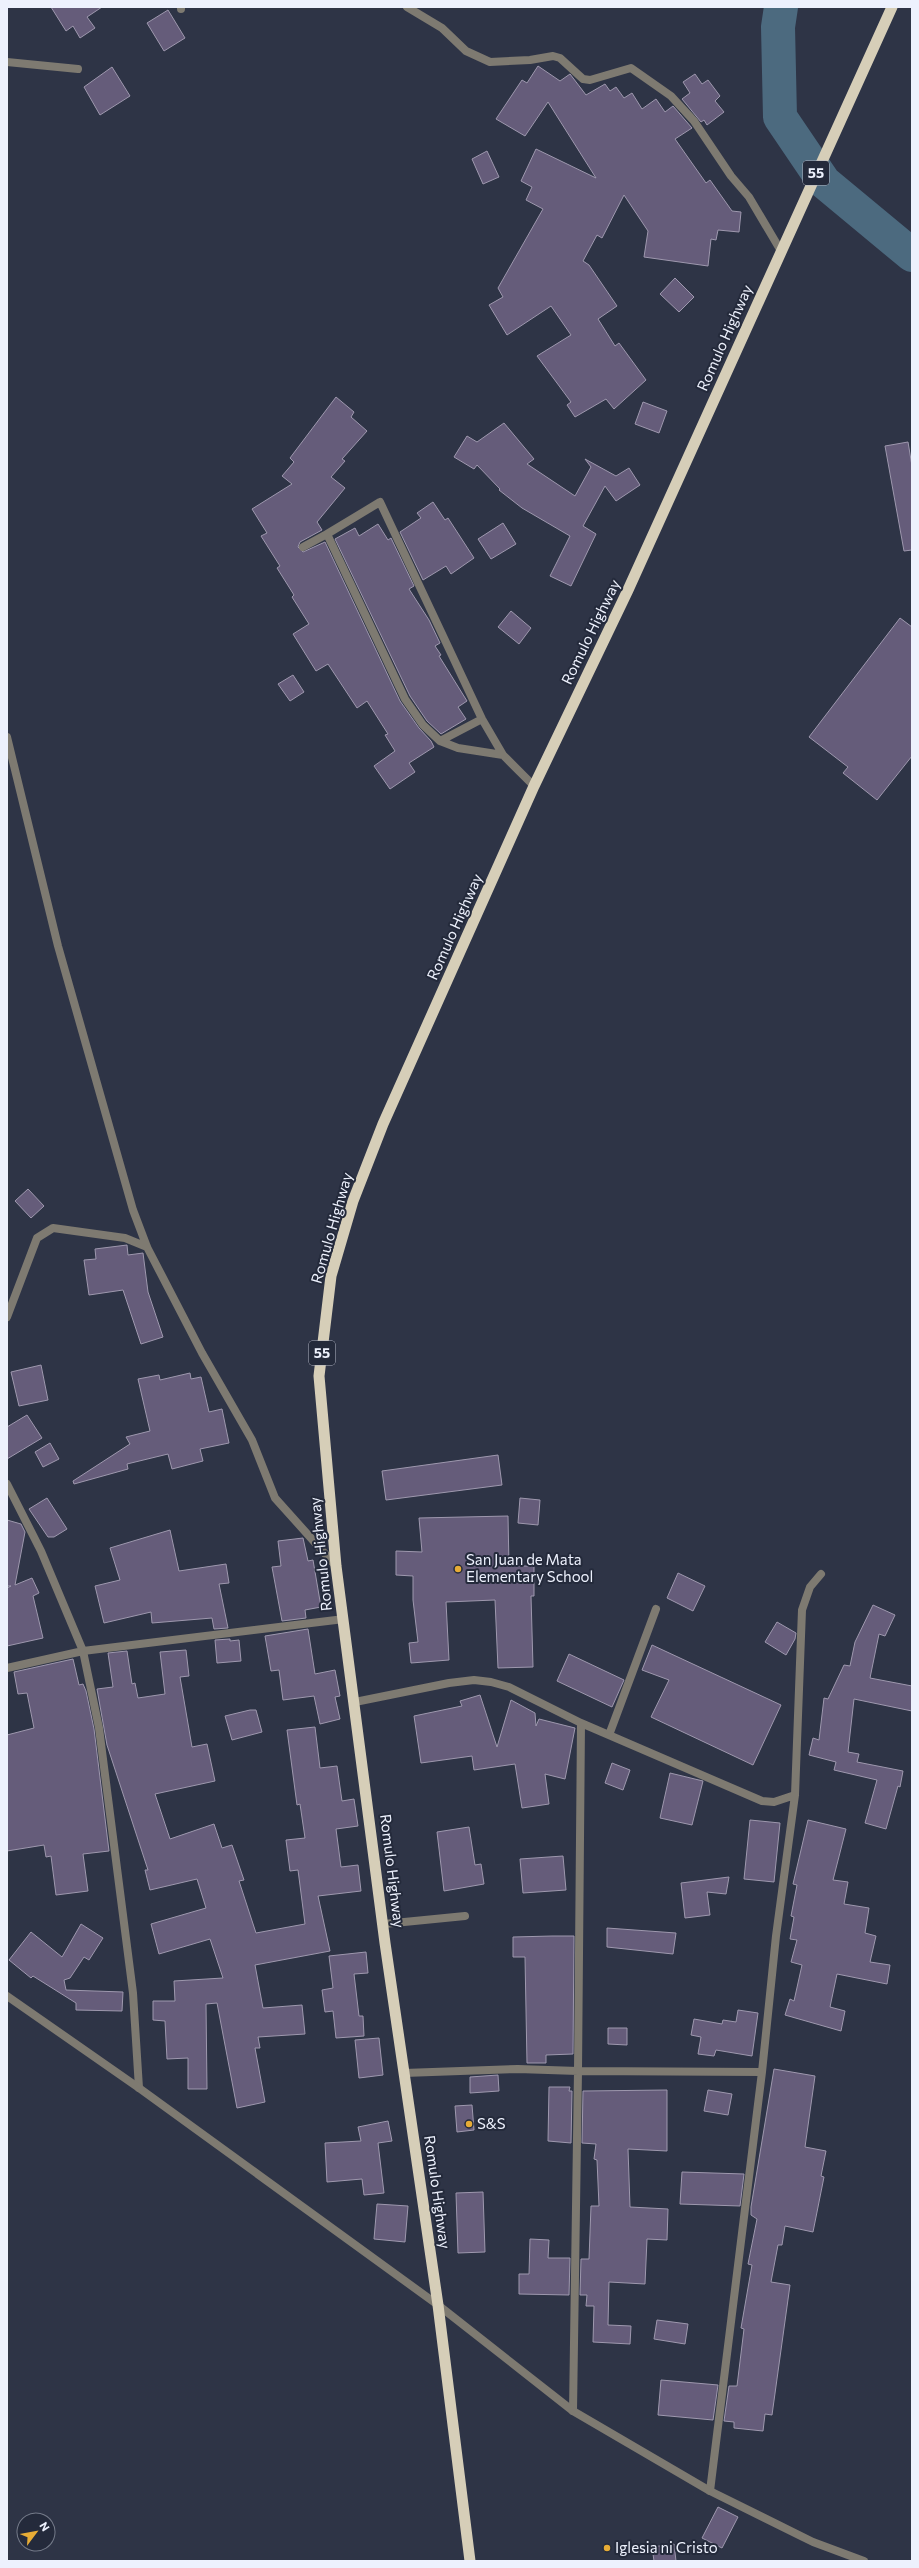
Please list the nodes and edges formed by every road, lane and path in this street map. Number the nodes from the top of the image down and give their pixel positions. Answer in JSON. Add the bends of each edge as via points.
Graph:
{"nodes":[{"id":1,"x":407,"y":7,"type":"edge"},
{"id":2,"x":892,"y":7,"type":"edge"},
{"id":3,"x":7,"y":62,"type":"edge"},
{"id":4,"x":78,"y":69,"type":"dead end"},
{"id":5,"x":781,"y":251,"type":"junction"},
{"id":6,"x":327,"y":534,"type":"junction"},
{"id":7,"x":303,"y":547,"type":"dead end"},
{"id":8,"x":482,"y":718,"type":"junction"},
{"id":9,"x":7,"y":737,"type":"edge"},
{"id":10,"x":440,"y":741,"type":"junction"},
{"id":11,"x":503,"y":755,"type":"junction"},
{"id":12,"x":534,"y":786,"type":"junction"},
{"id":13,"x":147,"y":1246,"type":"junction"},
{"id":14,"x":7,"y":1316,"type":"edge"},
{"id":15,"x":7,"y":1484,"type":"edge"},
{"id":16,"x":336,"y":1566,"type":"junction"},
{"id":17,"x":821,"y":1574,"type":"dead end"},
{"id":18,"x":656,"y":1609,"type":"dead end"},
{"id":19,"x":344,"y":1620,"type":"junction"},
{"id":20,"x":83,"y":1651,"type":"junction"},
{"id":21,"x":7,"y":1668,"type":"edge"},
{"id":22,"x":355,"y":1702,"type":"junction"},
{"id":23,"x":581,"y":1723,"type":"junction"},
{"id":24,"x":609,"y":1735,"type":"junction"},
{"id":25,"x":795,"y":1795,"type":"junction"},
{"id":26,"x":465,"y":1916,"type":"dead end"},
{"id":27,"x":384,"y":1924,"type":"junction"},
{"id":28,"x":7,"y":1996,"type":"edge"},
{"id":29,"x":578,"y":2071,"type":"junction"},
{"id":30,"x":762,"y":2072,"type":"junction"},
{"id":31,"x":404,"y":2073,"type":"junction"},
{"id":32,"x":139,"y":2088,"type":"junction"},
{"id":33,"x":438,"y":2306,"type":"junction"},
{"id":34,"x":573,"y":2411,"type":"junction"},
{"id":35,"x":710,"y":2491,"type":"junction"},
{"id":36,"x":470,"y":2561,"type":"edge"},
{"id":37,"x":864,"y":2561,"type":"edge"}],
"edges":[{"from":1,"to":5,"type":"street","via":[[442,28],[466,50],[490,62],[553,56],[560,58],[583,79],[590,80],[631,68],[671,96],[694,121],[731,176],[749,197]]},
{"from":2,"to":5,"type":"highway","name":"Romulo Highway","number":"55"},
{"from":3,"to":4,"type":"street"},
{"from":5,"to":12,"type":"highway","name":"Romulo Highway","number":"55","via":[[628,590]]},
{"from":6,"to":7,"type":"street"},
{"from":6,"to":8,"type":"street","via":[[380,502]]},
{"from":6,"to":10,"type":"street","via":[[405,699],[423,724]]},
{"from":8,"to":10,"type":"street"},
{"from":8,"to":11,"type":"street"},
{"from":9,"to":13,"type":"street","via":[[58,946],[133,1210]]},
{"from":10,"to":11,"type":"street","via":[[458,748]]},
{"from":11,"to":12,"type":"street"},
{"from":12,"to":16,"type":"highway","name":"Romulo Highway","number":"55","via":[[383,1124],[353,1201],[331,1276],[319,1376]]},
{"from":13,"to":14,"type":"street","via":[[125,1238],[53,1228],[48,1230],[37,1238]]},
{"from":13,"to":16,"type":"street","via":[[212,1371],[252,1440],[275,1498]]},
{"from":15,"to":20,"type":"street","via":[[42,1551]]},
{"from":16,"to":19,"type":"highway","name":"Romulo Highway","number":"55"},
{"from":17,"to":25,"type":"street","via":[[810,1587],[802,1610]]},
{"from":18,"to":24,"type":"street"},
{"from":19,"to":20,"type":"street"},
{"from":19,"to":22,"type":"highway","name":"Romulo Highway","number":"55"},
{"from":20,"to":21,"type":"street"},
{"from":20,"to":32,"type":"street","via":[[99,1728],[133,1993]]},
{"from":22,"to":23,"type":"street","via":[[474,1680],[509,1687]]},
{"from":22,"to":27,"type":"highway","name":"Romulo Highway","number":"55"},
{"from":23,"to":24,"type":"street"},
{"from":23,"to":29,"type":"street"},
{"from":24,"to":25,"type":"street","via":[[762,1801],[774,1802]]},
{"from":25,"to":30,"type":"street","via":[[776,1936]]},
{"from":26,"to":27,"type":"street"},
{"from":27,"to":31,"type":"highway","name":"Romulo Highway","number":"55"},
{"from":28,"to":32,"type":"street"},
{"from":29,"to":30,"type":"street"},
{"from":29,"to":31,"type":"street","via":[[518,2069]]},
{"from":29,"to":34,"type":"street"},
{"from":30,"to":35,"type":"street"},
{"from":31,"to":33,"type":"highway","name":"Romulo Highway","number":"55"},
{"from":32,"to":33,"type":"street"},
{"from":33,"to":34,"type":"street"},
{"from":33,"to":36,"type":"highway","name":"Romulo Highway","number":"55"},
{"from":34,"to":35,"type":"street"},
{"from":35,"to":37,"type":"street","via":[[813,2542]]}]}
